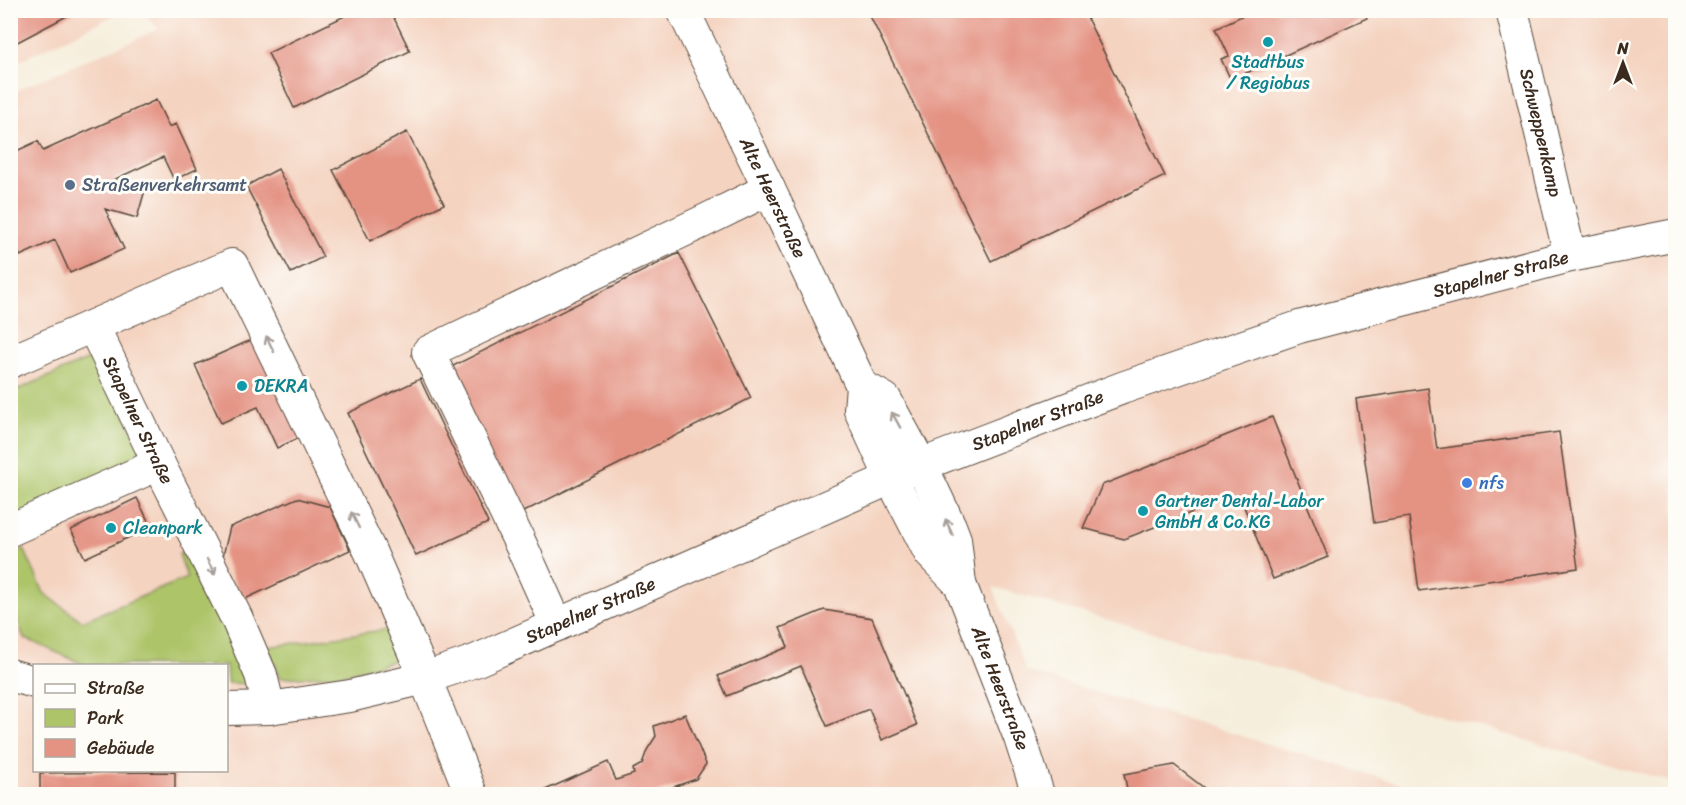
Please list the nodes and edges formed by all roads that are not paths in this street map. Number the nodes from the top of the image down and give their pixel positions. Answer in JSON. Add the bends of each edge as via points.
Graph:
{"nodes":[{"id":1,"x":683,"y":10,"type":"edge"},
{"id":2,"x":1512,"y":10,"type":"edge"},
{"id":3,"x":769,"y":189,"type":"junction"},
{"id":4,"x":1676,"y":235,"type":"edge"},
{"id":5,"x":1570,"y":256,"type":"junction"},
{"id":6,"x":93,"y":326,"type":"junction"},
{"id":7,"x":10,"y":362,"type":"edge"},
{"id":8,"x":862,"y":386,"type":"junction"},
{"id":9,"x":159,"y":464,"type":"junction"},
{"id":10,"x":921,"y":465,"type":"junction"},
{"id":11,"x":891,"y":478,"type":"junction"},
{"id":12,"x":10,"y":530,"type":"edge"},
{"id":13,"x":960,"y":584,"type":"junction"},
{"id":14,"x":557,"y":625,"type":"junction"},
{"id":15,"x":10,"y":675,"type":"edge"},
{"id":16,"x":425,"y":678,"type":"junction"},
{"id":17,"x":33,"y":682,"type":"edge"},
{"id":18,"x":269,"y":708,"type":"junction"},
{"id":19,"x":228,"y":709,"type":"edge"},
{"id":20,"x":471,"y":795,"type":"edge"},
{"id":21,"x":1038,"y":795,"type":"edge"}],
"edges":[{"from":1,"to":3,"type":"street","name":"Alte Heerstraße"},
{"from":2,"to":5,"type":"street","name":"Schweppenkamp"},
{"from":3,"to":8,"type":"street","name":"Alte Heerstraße"},
{"from":3,"to":14,"type":"street","via":[[428,352]]},
{"from":4,"to":5,"type":"street","name":"Stapelner Straße"},
{"from":5,"to":10,"type":"street","name":"Stapelner Straße","via":[[1299,327],[1122,388]]},
{"from":6,"to":7,"type":"street"},
{"from":6,"to":9,"type":"street","name":"Stapelner Straße"},
{"from":16,"to":6,"type":"street","one_way":true,"via":[[370,551],[232,265]]},
{"from":10,"to":8,"type":"street","name":"Alte Heerstraße","one_way":true,"via":[[885,399]]},
{"from":8,"to":11,"type":"street","name":"Alte Heerstraße","via":[[860,410]]},
{"from":9,"to":12,"type":"street"},
{"from":9,"to":18,"type":"street","name":"Stapelner Straße","one_way":true,"via":[[237,619],[261,675]]},
{"from":10,"to":11,"type":"street","name":"Stapelner Straße"},
{"from":13,"to":10,"type":"street","name":"Alte Heerstraße","one_way":true,"via":[[955,539]]},
{"from":11,"to":13,"type":"street","name":"Alte Heerstraße","via":[[930,553]]},
{"from":11,"to":14,"type":"street","name":"Stapelner Straße"},
{"from":13,"to":21,"type":"street","name":"Alte Heerstraße"},
{"from":14,"to":16,"type":"street","name":"Stapelner Straße"},
{"from":15,"to":17,"type":"street"},
{"from":16,"to":18,"type":"street","name":"Stapelner Straße","via":[[350,696]]},
{"from":16,"to":20,"type":"street"},
{"from":18,"to":19,"type":"street","name":"Stapelner Straße"}]}
